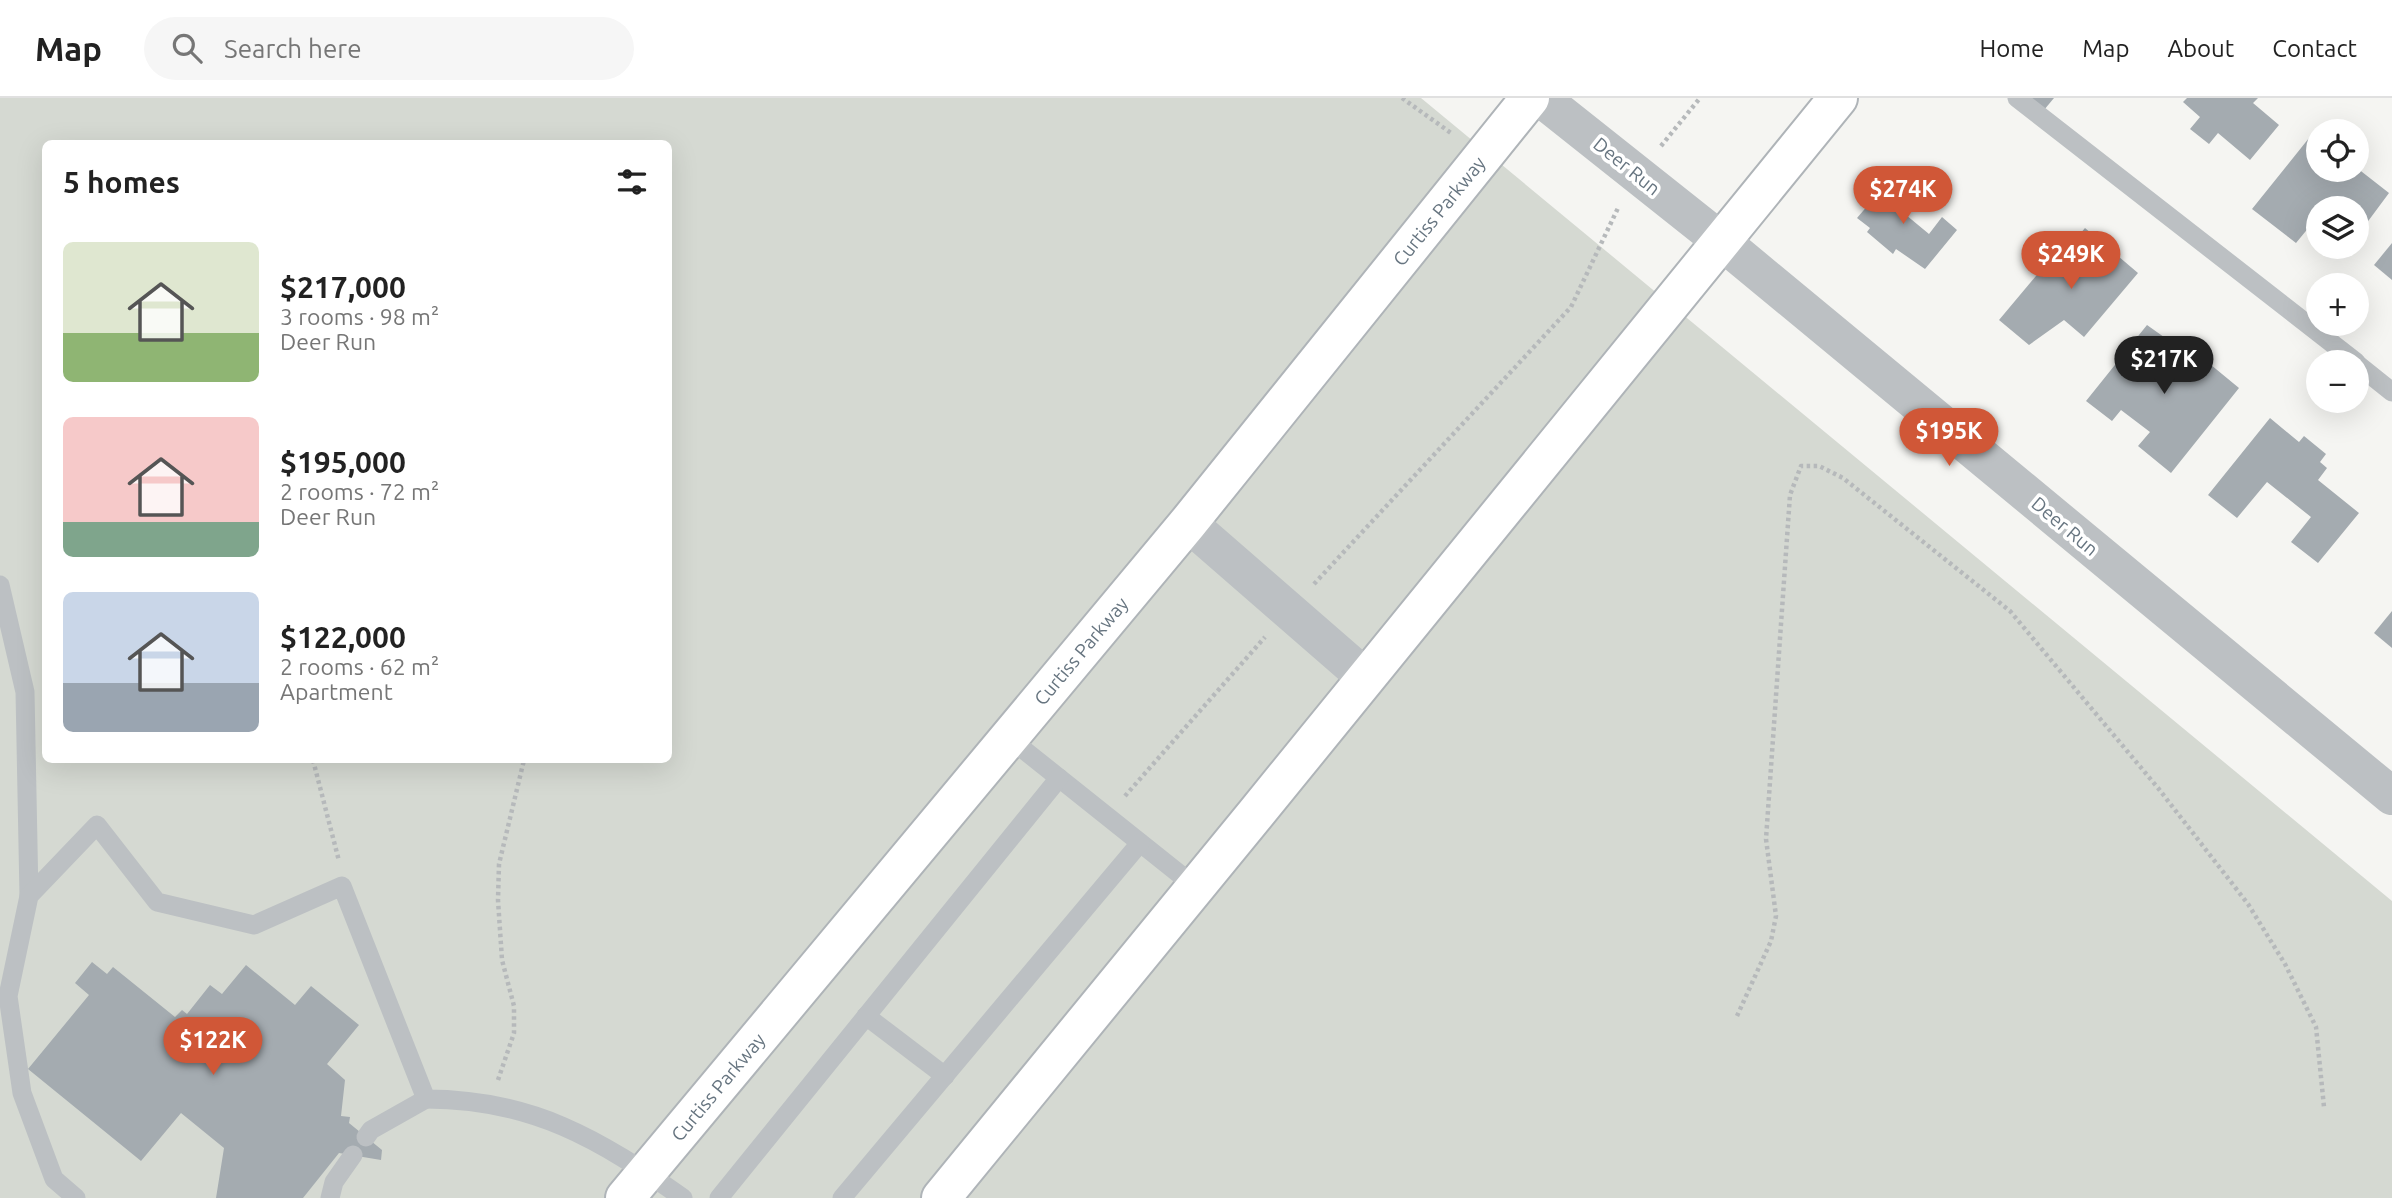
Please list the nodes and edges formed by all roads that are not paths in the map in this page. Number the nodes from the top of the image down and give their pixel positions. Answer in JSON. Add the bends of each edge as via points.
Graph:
{"nodes":[{"id":1,"x":1530,"y":98,"type":"edge"},
{"id":2,"x":1541,"y":98,"type":"edge"},
{"id":3,"x":1838,"y":98,"type":"edge"},
{"id":4,"x":2017,"y":98,"type":"edge"},
{"id":5,"x":1721,"y":241,"type":"junction"},
{"id":6,"x":2339,"y":350,"type":"edge"},
{"id":7,"x":2369,"y":373,"type":"edge"},
{"id":8,"x":2392,"y":392,"type":"edge"},
{"id":9,"x":1188,"y":523,"type":"junction"},
{"id":10,"x":0,"y":585,"type":"edge"},
{"id":11,"x":1364,"y":677,"type":"junction"},
{"id":12,"x":1009,"y":738,"type":"junction"},
{"id":13,"x":1059,"y":778,"type":"junction"},
{"id":14,"x":2392,"y":796,"type":"edge"},
{"id":15,"x":1140,"y":843,"type":"junction"},
{"id":16,"x":1197,"y":888,"type":"junction"},
{"id":17,"x":29,"y":896,"type":"junction"},
{"id":18,"x":866,"y":1016,"type":"junction"},
{"id":19,"x":945,"y":1076,"type":"junction"},
{"id":20,"x":426,"y":1099,"type":"junction"},
{"id":21,"x":366,"y":1137,"type":"dead end"},
{"id":22,"x":353,"y":1155,"type":"dead end"},
{"id":23,"x":636,"y":1185,"type":"edge"},
{"id":24,"x":76,"y":1198,"type":"edge"},
{"id":25,"x":330,"y":1198,"type":"edge"},
{"id":26,"x":683,"y":1198,"type":"edge"},
{"id":27,"x":719,"y":1198,"type":"edge"},
{"id":28,"x":842,"y":1198,"type":"edge"},
{"id":29,"x":941,"y":1198,"type":"edge"}],
"edges":[{"from":1,"to":9,"type":"main road","name":"Curtiss Parkway"},
{"from":2,"to":5,"type":"street","name":"Deer Run"},
{"from":3,"to":5,"type":"main road"},
{"from":4,"to":6,"type":"lane"},
{"from":5,"to":11,"type":"main road"},
{"from":5,"to":14,"type":"street","name":"Deer Run"},
{"from":7,"to":8,"type":"lane"},
{"from":9,"to":11,"type":"street"},
{"from":9,"to":12,"type":"main road","name":"Curtiss Parkway"},
{"from":10,"to":17,"type":"lane","via":[[24,692]]},
{"from":11,"to":16,"type":"main road"},
{"from":12,"to":13,"type":"lane"},
{"from":12,"to":23,"type":"main road","name":"Curtiss Parkway"},
{"from":13,"to":15,"type":"lane"},
{"from":13,"to":18,"type":"lane"},
{"from":15,"to":16,"type":"lane"},
{"from":15,"to":19,"type":"lane"},
{"from":16,"to":29,"type":"main road"},
{"from":17,"to":20,"type":"lane","via":[[97,825],[157,902],[254,925],[342,886]]},
{"from":17,"to":24,"type":"lane","via":[[8,996],[22,1093],[54,1179]]},
{"from":18,"to":19,"type":"lane"},
{"from":18,"to":27,"type":"lane"},
{"from":19,"to":28,"type":"lane"},
{"from":20,"to":21,"type":"lane"},
{"from":20,"to":23,"type":"lane","via":[[489,1102],[576,1130]]},
{"from":22,"to":25,"type":"lane","via":[[334,1182]]},
{"from":23,"to":26,"type":"lane"}]}
